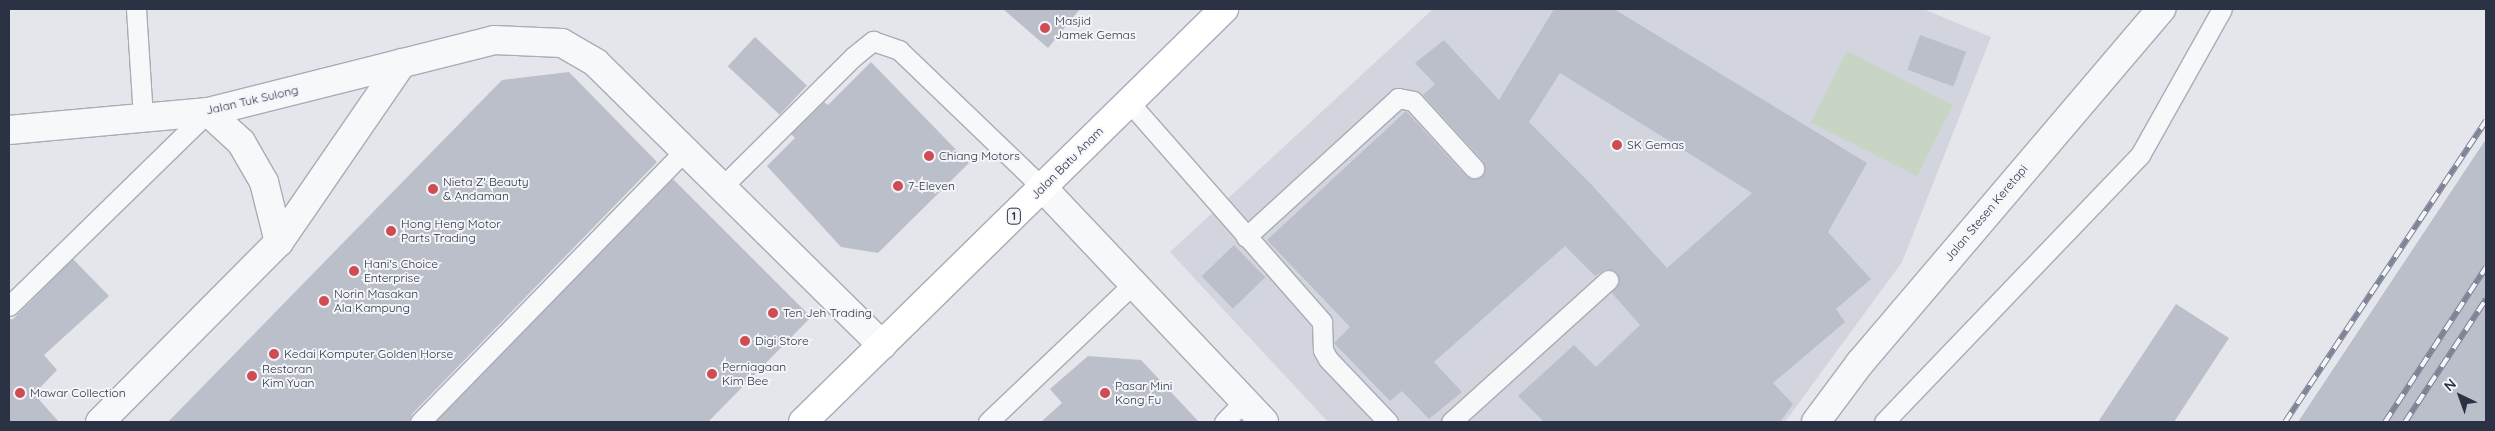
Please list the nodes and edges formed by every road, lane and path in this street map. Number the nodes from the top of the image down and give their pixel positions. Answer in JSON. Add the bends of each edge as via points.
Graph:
{"nodes":[{"id":1,"x":136,"y":9,"type":"edge"},
{"id":2,"x":1224,"y":9,"type":"edge"},
{"id":3,"x":2161,"y":9,"type":"edge"},
{"id":4,"x":2222,"y":9,"type":"edge"},
{"id":5,"x":402,"y":63,"type":"junction"},
{"id":6,"x":1129,"y":102,"type":"junction"},
{"id":7,"x":208,"y":112,"type":"junction"},
{"id":8,"x":143,"y":116,"type":"junction"},
{"id":9,"x":9,"y":130,"type":"edge"},
{"id":10,"x":685,"y":150,"type":"junction"},
{"id":11,"x":1474,"y":168,"type":"dead end"},
{"id":12,"x":722,"y":187,"type":"junction"},
{"id":13,"x":1042,"y":187,"type":"junction"},
{"id":14,"x":1246,"y":237,"type":"junction"},
{"id":15,"x":279,"y":242,"type":"junction"},
{"id":16,"x":1608,"y":280,"type":"dead end"},
{"id":17,"x":1134,"y":284,"type":"junction"},
{"id":18,"x":9,"y":306,"type":"edge"},
{"id":19,"x":882,"y":345,"type":"junction"},
{"id":20,"x":1244,"y":402,"type":"junction"},
{"id":21,"x":100,"y":422,"type":"edge"},
{"id":22,"x":420,"y":422,"type":"edge"},
{"id":23,"x":803,"y":422,"type":"edge"},
{"id":24,"x":988,"y":422,"type":"edge"},
{"id":25,"x":1224,"y":422,"type":"edge"},
{"id":26,"x":1264,"y":422,"type":"edge"},
{"id":27,"x":1388,"y":422,"type":"edge"},
{"id":28,"x":1451,"y":422,"type":"edge"},
{"id":29,"x":1816,"y":422,"type":"edge"},
{"id":30,"x":1884,"y":422,"type":"edge"}],
"edges":[{"from":1,"to":8,"type":"lane"},
{"from":2,"to":6,"type":"highway","name":"Jalan Batu Anam","number":"1"},
{"from":3,"to":29,"type":"street","name":"Jalan Stesen Keretapi","via":[[1860,363]]},
{"from":4,"to":30,"type":"lane","via":[[2140,155]]},
{"from":5,"to":7,"type":"street","name":"Jalan Tuk Sulong"},
{"from":5,"to":10,"type":"street","name":"Jalan Tuk Sulong","via":[[494,40],[562,43],[596,63]]},
{"from":5,"to":15,"type":"street"},
{"from":6,"to":13,"type":"highway","name":"Jalan Batu Anam","number":"1"},
{"from":6,"to":14,"type":"lane"},
{"from":7,"to":8,"type":"street","name":"Jalan Tuk Sulong"},
{"from":7,"to":15,"type":"street","via":[[241,142],[264,182]]},
{"from":7,"to":18,"type":"lane"},
{"from":8,"to":9,"type":"street","name":"Jalan Tuk Sulong"},
{"from":10,"to":12,"type":"street","name":"Jalan Tuk Sulong"},
{"from":10,"to":22,"type":"lane"},
{"from":11,"to":14,"type":"lane","via":[[1413,101],[1398,98]]},
{"from":12,"to":13,"type":"lane","via":[[852,57],[874,41],[899,50]]},
{"from":12,"to":19,"type":"street","name":"Jalan Tuk Sulong"},
{"from":13,"to":17,"type":"street"},
{"from":13,"to":19,"type":"highway","name":"Jalan Batu Anam","number":"1"},
{"from":14,"to":27,"type":"lane","via":[[1322,322],[1323,350],[1328,359]]},
{"from":15,"to":21,"type":"street"},
{"from":16,"to":28,"type":"lane"},
{"from":17,"to":20,"type":"street"},
{"from":17,"to":24,"type":"lane"},
{"from":19,"to":23,"type":"highway","name":"Jalan Batu Anam","number":"1"},
{"from":20,"to":25,"type":"lane"},
{"from":20,"to":26,"type":"street"}]}
